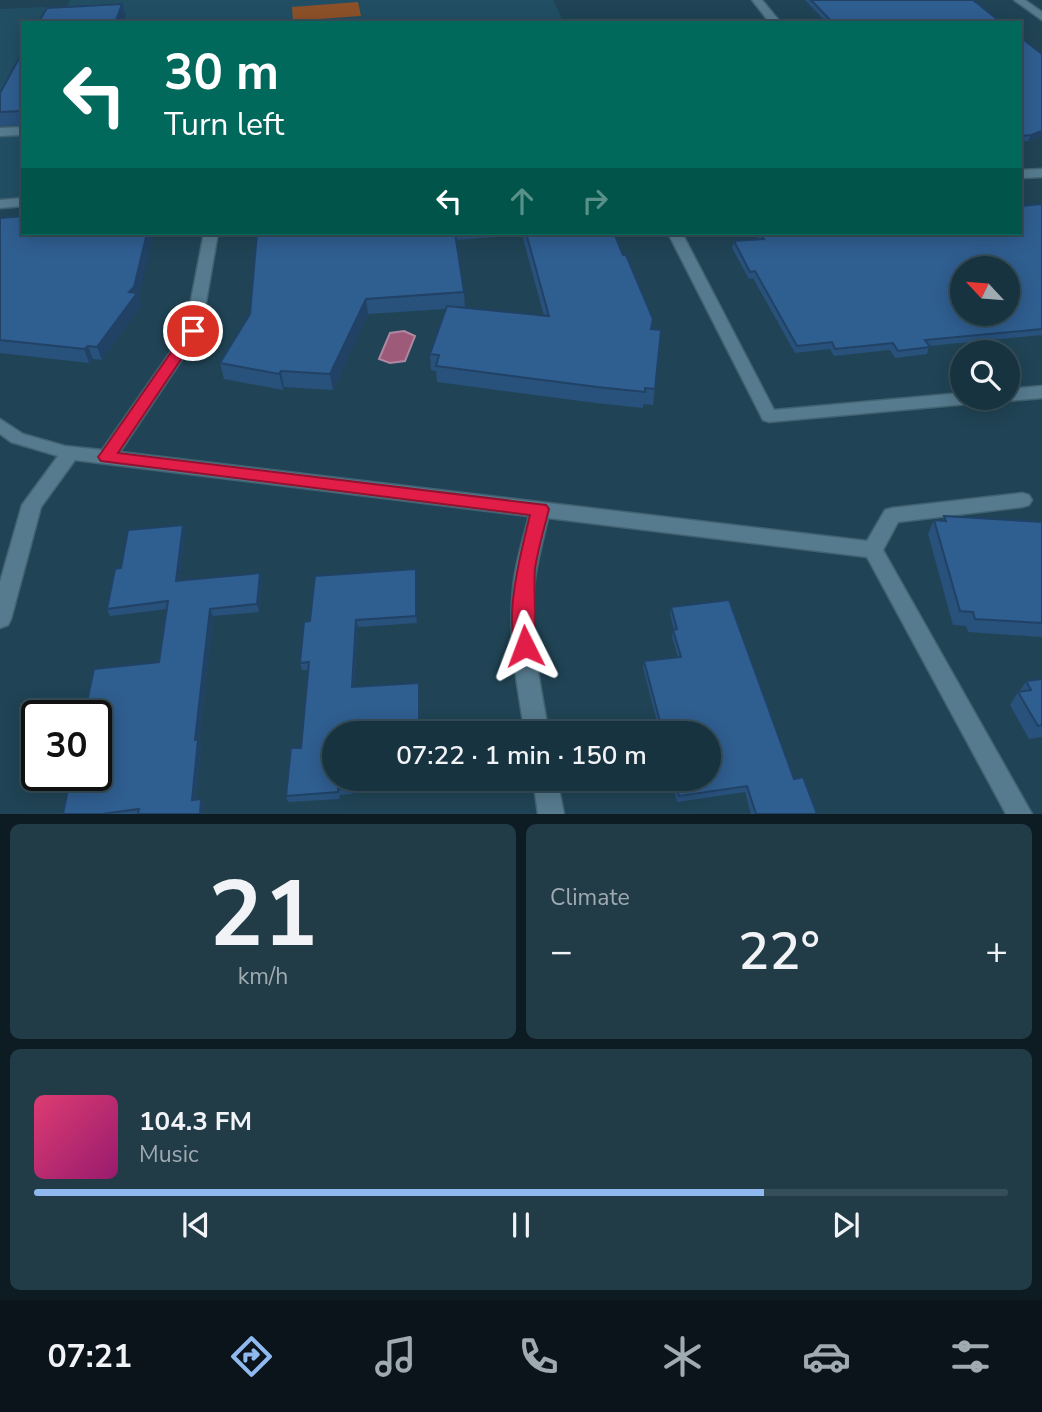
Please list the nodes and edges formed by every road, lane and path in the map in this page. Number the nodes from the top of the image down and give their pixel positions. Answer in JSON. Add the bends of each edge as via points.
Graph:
{"nodes":[{"id":1,"x":757,"y":0,"type":"edge"},
{"id":2,"x":1019,"y":0,"type":"edge"},
{"id":3,"x":1042,"y":17,"type":"edge"},
{"id":4,"x":774,"y":21,"type":"edge"},
{"id":5,"x":21,"y":131,"type":"edge"},
{"id":6,"x":0,"y":132,"type":"edge"},
{"id":7,"x":1042,"y":173,"type":"edge"},
{"id":8,"x":1022,"y":174,"type":"edge"},
{"id":9,"x":21,"y":202,"type":"edge"},
{"id":10,"x":0,"y":204,"type":"edge"},
{"id":11,"x":211,"y":235,"type":"edge"},
{"id":12,"x":676,"y":235,"type":"edge"},
{"id":13,"x":1042,"y":392,"type":"edge"},
{"id":14,"x":1020,"y":394,"type":"edge"},
{"id":15,"x":950,"y":400,"type":"edge"},
{"id":16,"x":0,"y":425,"type":"edge"},
{"id":17,"x":70,"y":453,"type":"junction"},
{"id":18,"x":107,"y":457,"type":"junction"},
{"id":19,"x":1022,"y":500,"type":"dead end"},
{"id":20,"x":538,"y":520,"type":"junction"},
{"id":21,"x":873,"y":550,"type":"junction"},
{"id":22,"x":0,"y":619,"type":"edge"},
{"id":23,"x":535,"y":721,"type":"edge"},
{"id":24,"x":547,"y":791,"type":"edge"},
{"id":25,"x":551,"y":814,"type":"edge"},
{"id":26,"x":1020,"y":814,"type":"edge"}],
"edges":[{"from":1,"to":4,"type":"street"},
{"from":2,"to":3,"type":"street"},
{"from":5,"to":6,"type":"street"},
{"from":7,"to":8,"type":"street"},
{"from":9,"to":10,"type":"street"},
{"from":11,"to":18,"type":"street","via":[[193,331]]},
{"from":12,"to":15,"type":"street","via":[[769,416]]},
{"from":13,"to":14,"type":"street"},
{"from":16,"to":17,"type":"street","via":[[17,438]]},
{"from":17,"to":18,"type":"street"},
{"from":17,"to":22,"type":"street","via":[[32,505]]},
{"from":18,"to":20,"type":"street"},
{"from":19,"to":21,"type":"street","via":[[892,515]]},
{"from":20,"to":21,"type":"street"},
{"from":20,"to":23,"type":"street","via":[[523,606]]},
{"from":21,"to":26,"type":"street"},
{"from":24,"to":25,"type":"street"}]}
